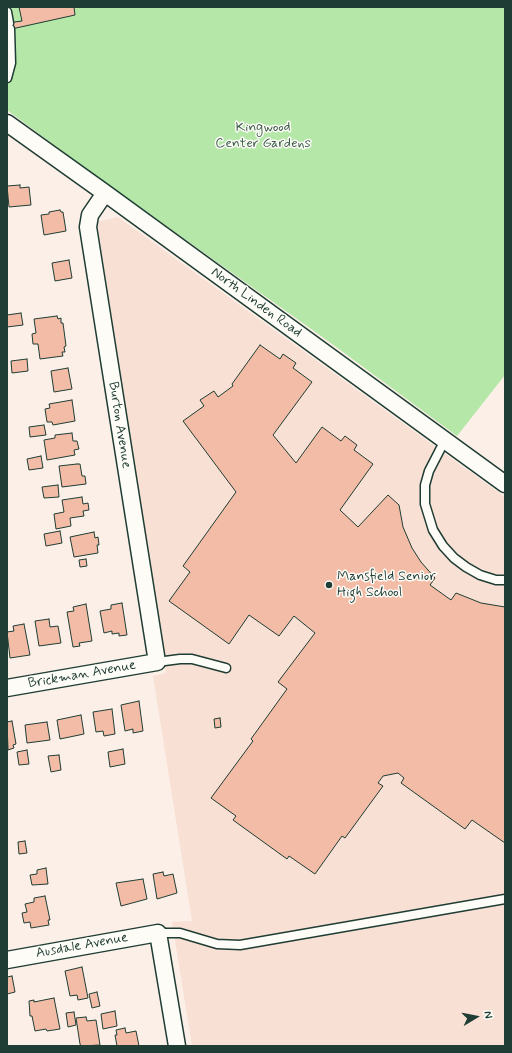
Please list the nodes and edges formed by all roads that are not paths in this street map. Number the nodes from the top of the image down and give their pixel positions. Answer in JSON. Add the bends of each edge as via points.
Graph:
{"nodes":[{"id":1,"x":7,"y":12,"type":"edge"},
{"id":2,"x":7,"y":78,"type":"edge"},
{"id":3,"x":7,"y":124,"type":"edge"},
{"id":4,"x":105,"y":193,"type":"junction"},
{"id":5,"x":445,"y":440,"type":"junction"},
{"id":6,"x":505,"y":484,"type":"edge"},
{"id":7,"x":505,"y":580,"type":"edge"},
{"id":8,"x":157,"y":662,"type":"junction"},
{"id":9,"x":226,"y":668,"type":"dead end"},
{"id":10,"x":7,"y":688,"type":"edge"},
{"id":11,"x":505,"y":899,"type":"edge"},
{"id":12,"x":158,"y":933,"type":"junction"},
{"id":13,"x":7,"y":960,"type":"edge"},
{"id":14,"x":177,"y":1046,"type":"edge"}],
"edges":[{"from":1,"to":2,"type":"lane","via":[[11,63]]},
{"from":3,"to":4,"type":"street","name":"North Linden Road"},
{"from":4,"to":5,"type":"street","name":"North Linden Road"},
{"from":4,"to":8,"type":"street","name":"Burton Avenue","via":[[90,215],[88,227]]},
{"from":5,"to":6,"type":"street","name":"North Linden Road"},
{"from":5,"to":7,"type":"lane","via":[[429,471],[425,485],[425,504],[433,530],[443,546],[466,567],[496,580]]},
{"from":8,"to":9,"type":"lane","via":[[192,659]]},
{"from":8,"to":10,"type":"street","name":"Brickman Avenue"},
{"from":11,"to":12,"type":"lane","via":[[240,945],[217,944],[180,933]]},
{"from":12,"to":13,"type":"street","name":"Ausdale Avenue"},
{"from":12,"to":14,"type":"street"}]}
